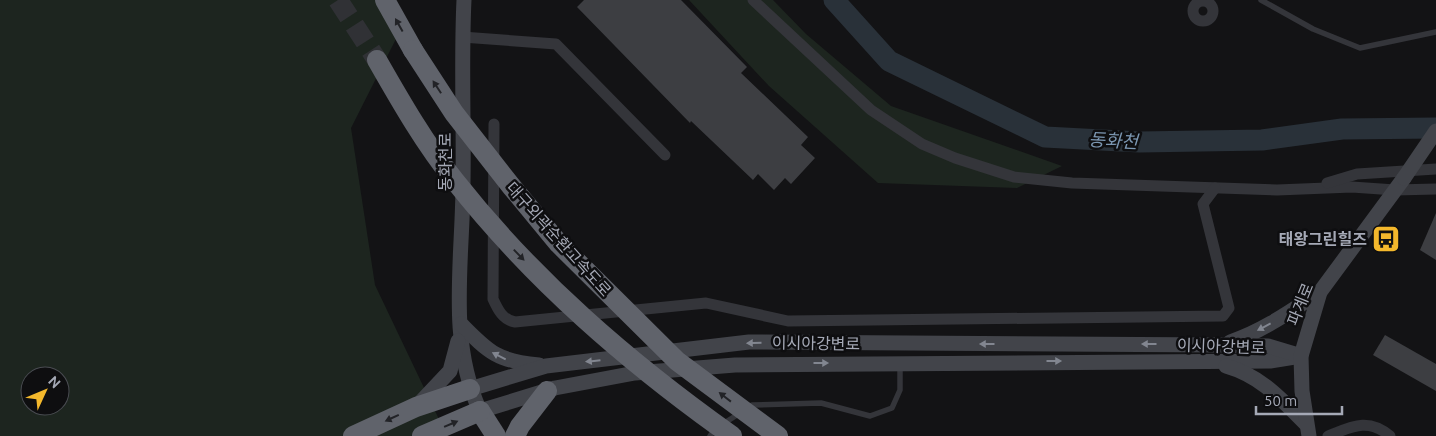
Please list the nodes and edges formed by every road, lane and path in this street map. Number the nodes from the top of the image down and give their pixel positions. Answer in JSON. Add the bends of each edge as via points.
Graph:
{"nodes":[{"id":1,"x":385,"y":0,"type":"edge"},
{"id":2,"x":464,"y":0,"type":"edge"},
{"id":3,"x":753,"y":0,"type":"edge"},
{"id":4,"x":1261,"y":0,"type":"edge"},
{"id":5,"x":1436,"y":32,"type":"edge"},
{"id":6,"x":462,"y":37,"type":"junction"},
{"id":7,"x":378,"y":60,"type":"tunnel mouth"},
{"id":8,"x":494,"y":124,"type":"dead end"},
{"id":9,"x":1436,"y":131,"type":"edge"},
{"id":10,"x":664,"y":155,"type":"dead end"},
{"id":11,"x":1436,"y":169,"type":"edge"},
{"id":12,"x":1399,"y":184,"type":"junction"},
{"id":13,"x":1215,"y":188,"type":"junction"},
{"id":14,"x":1304,"y":189,"type":"junction"},
{"id":15,"x":1436,"y":189,"type":"edge"},
{"id":16,"x":1320,"y":292,"type":"junction"},
{"id":17,"x":461,"y":324,"type":"junction"},
{"id":18,"x":1221,"y":345,"type":"junction"},
{"id":19,"x":1302,"y":356,"type":"junction"},
{"id":20,"x":1205,"y":360,"type":"junction"},
{"id":21,"x":900,"y":363,"type":"junction"},
{"id":22,"x":546,"y":366,"type":"junction"},
{"id":23,"x":470,"y":389,"type":"junction"},
{"id":24,"x":547,"y":391,"type":"junction"},
{"id":25,"x":416,"y":407,"type":"junction"},
{"id":26,"x":480,"y":412,"type":"junction"},
{"id":27,"x":1308,"y":430,"type":"edge"},
{"id":28,"x":353,"y":436,"type":"edge"},
{"id":29,"x":422,"y":436,"type":"edge"},
{"id":30,"x":477,"y":436,"type":"edge"},
{"id":31,"x":496,"y":436,"type":"edge"},
{"id":32,"x":515,"y":436,"type":"edge"},
{"id":33,"x":710,"y":436,"type":"edge"},
{"id":34,"x":732,"y":436,"type":"edge"},
{"id":35,"x":778,"y":436,"type":"edge"},
{"id":36,"x":1328,"y":436,"type":"edge"},
{"id":37,"x":1390,"y":436,"type":"edge"}],
"edges":[{"from":35,"to":1,"type":"highway","name":"대구외곽순환고속도로","one_way":true,"bridge":true,"via":[[678,361],[559,244],[454,113],[412,50]]},
{"from":2,"to":6,"type":"main road","name":"동화천로"},
{"from":3,"to":13,"type":"street","via":[[870,110],[922,144],[955,158],[1024,178]]},
{"from":4,"to":5,"type":"lane","via":[[1313,29],[1360,48]]},
{"from":6,"to":10,"type":"street","via":[[556,44]]},
{"from":6,"to":17,"type":"main road","name":"동화천로","via":[[463,185],[458,291]]},
{"from":7,"to":34,"type":"highway","one_way":true,"bridge":true,"via":[[430,146],[503,238],[600,335],[669,391]]},
{"from":8,"to":13,"type":"street","via":[[493,299],[499,312],[508,321],[515,322],[706,303],[788,321],[1223,316],[1229,308],[1203,204]]},
{"from":9,"to":12,"type":"main road","name":"파계로","bridge":true},
{"from":11,"to":14,"type":"street","via":[[1357,174]]},
{"from":12,"to":14,"type":"street"},
{"from":12,"to":15,"type":"street"},
{"from":12,"to":16,"type":"main road","name":"파계로"},
{"from":13,"to":14,"type":"street"},
{"from":16,"to":18,"type":"main road","one_way":true,"via":[[1278,319]]},
{"from":16,"to":19,"type":"main road","name":"파계로"},
{"from":22,"to":17,"type":"main road","one_way":true,"via":[[513,363],[499,358]]},
{"from":17,"to":23,"type":"main road","via":[[464,365]]},
{"from":17,"to":25,"type":"main road","via":[[450,371]]},
{"from":18,"to":19,"type":"main road","name":"이시아강변로","via":[[1268,346]]},
{"from":18,"to":22,"type":"main road","name":"이시아강변로","one_way":true,"via":[[749,342]]},
{"from":19,"to":20,"type":"main road","name":"이시아강변로","via":[[1270,361]]},
{"from":19,"to":27,"type":"main road","name":"파계로","via":[[1302,391]]},
{"from":21,"to":20,"type":"main road","name":"이시아강변로","one_way":true},
{"from":20,"to":27,"type":"main road","via":[[1245,372],[1259,380]]},
{"from":24,"to":21,"type":"main road","name":"이시아강변로","one_way":true,"via":[[635,373],[735,365]]},
{"from":21,"to":33,"type":"lane","via":[[900,390],[892,408],[870,416],[821,403],[752,405],[715,429]]},
{"from":22,"to":23,"type":"main road","name":"이시아강변로"},
{"from":23,"to":25,"type":"highway","name":"이시아강변로"},
{"from":23,"to":26,"type":"main road"},
{"from":24,"to":26,"type":"main road","name":"이시아강변로"},
{"from":24,"to":32,"type":"highway"},
{"from":25,"to":28,"type":"highway","name":"이시아강변로","one_way":true},
{"from":29,"to":26,"type":"highway","name":"이시아강변로","one_way":true},
{"from":26,"to":30,"type":"highway"},
{"from":26,"to":31,"type":"highway"},
{"from":36,"to":37,"type":"street","via":[[1360,424]]}]}
